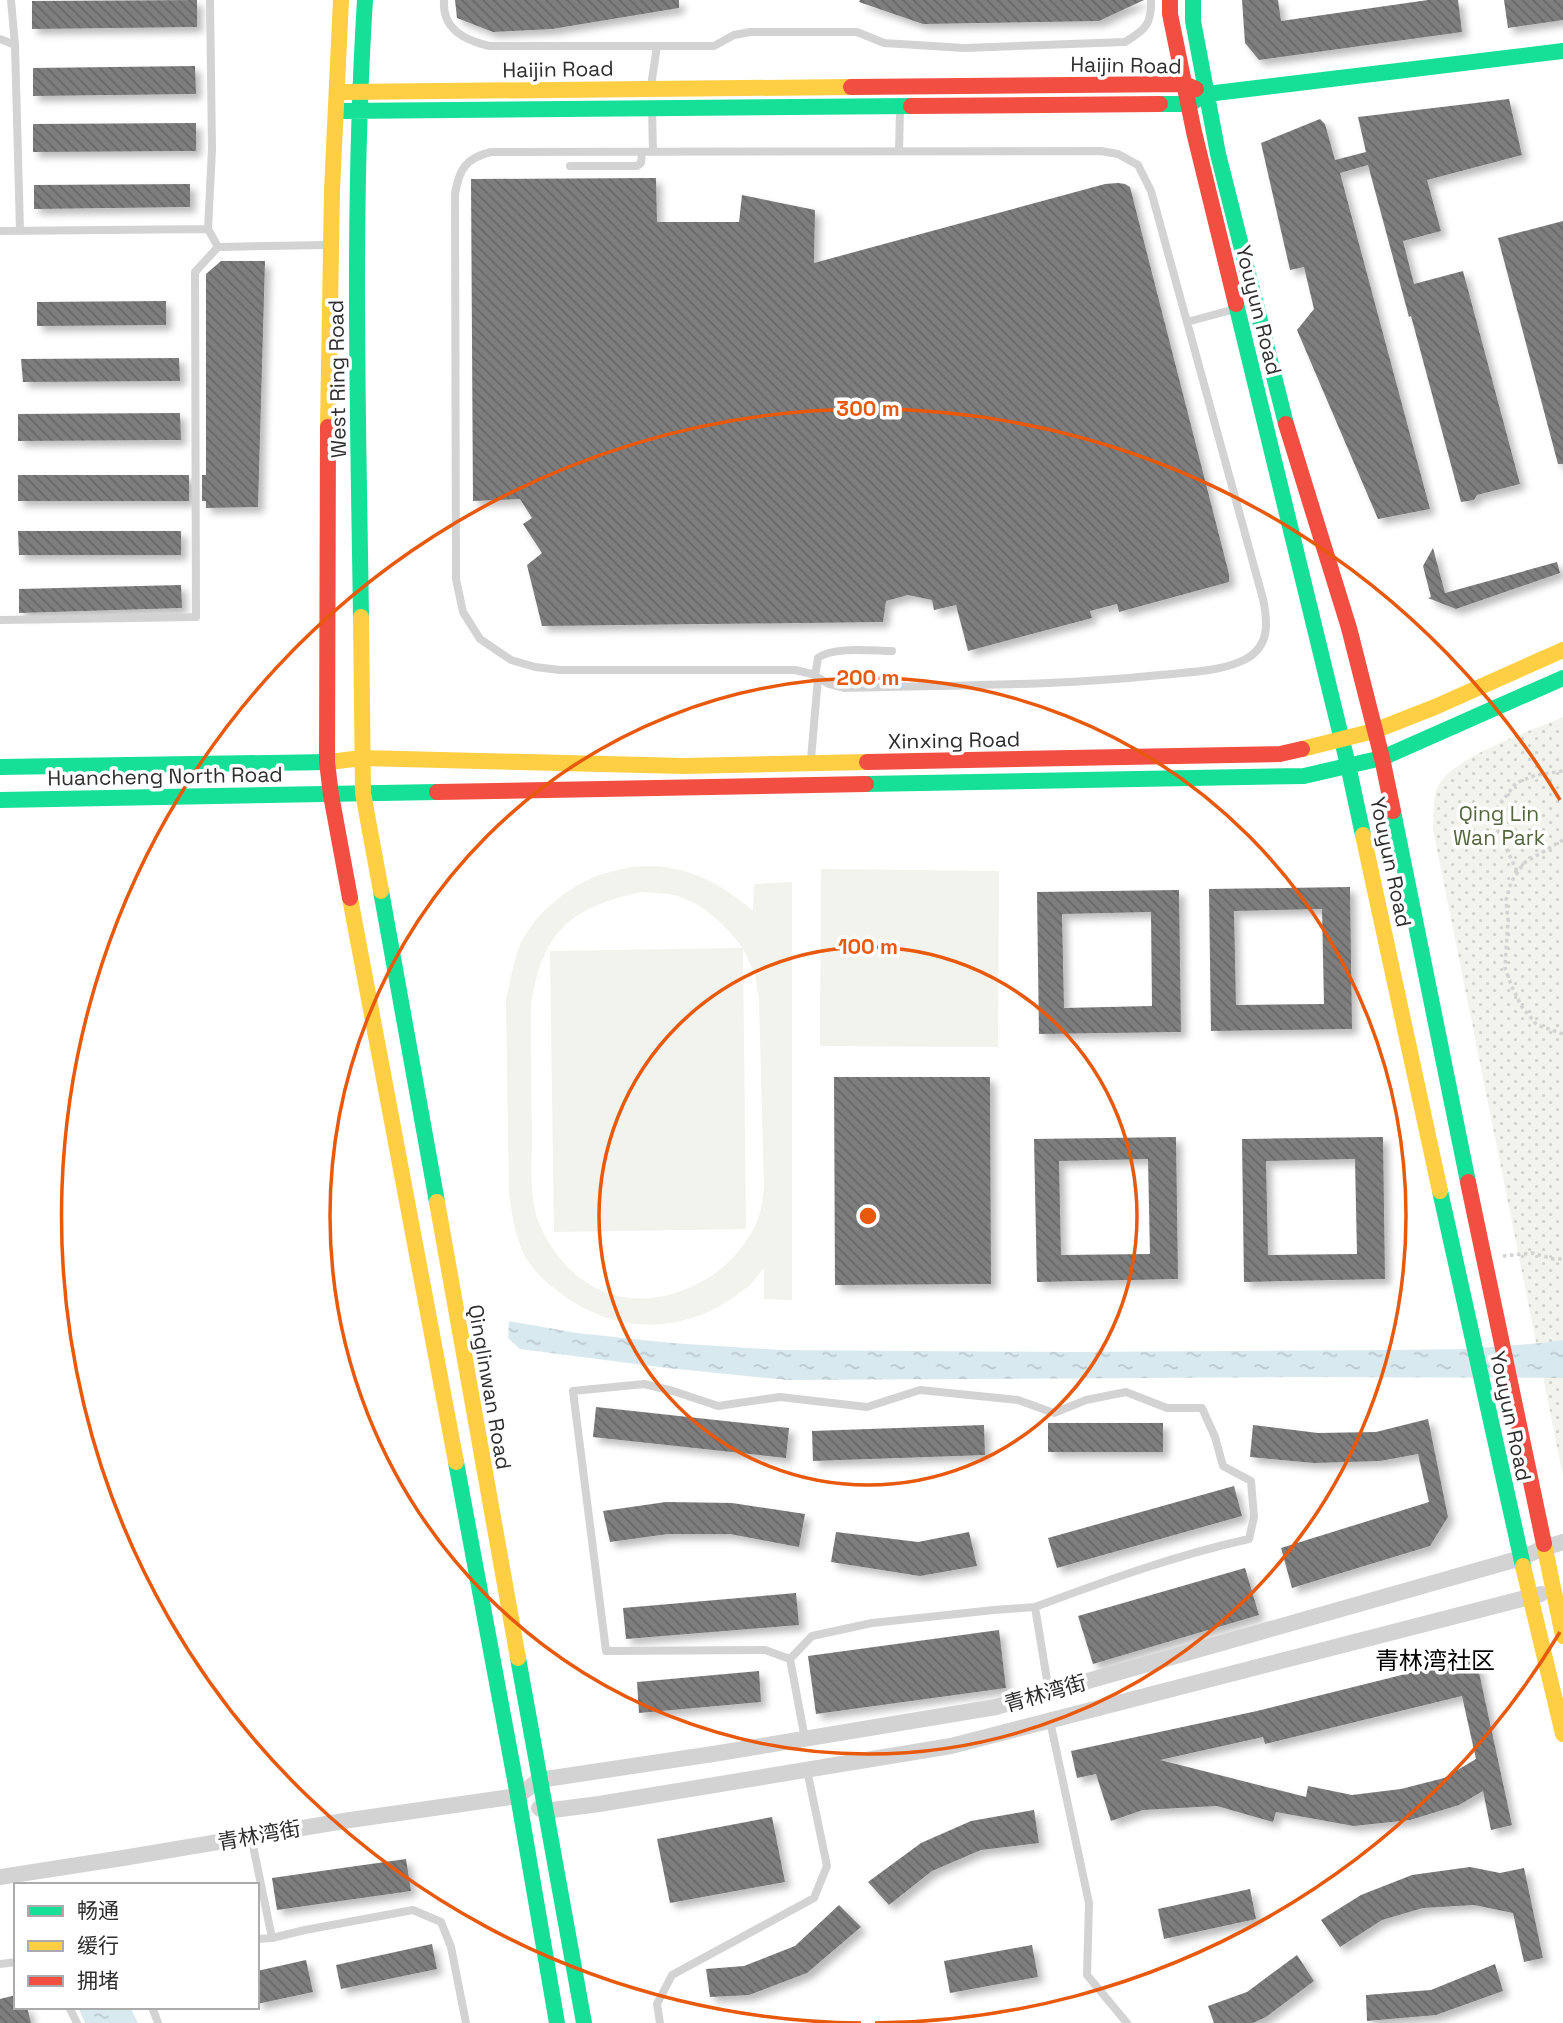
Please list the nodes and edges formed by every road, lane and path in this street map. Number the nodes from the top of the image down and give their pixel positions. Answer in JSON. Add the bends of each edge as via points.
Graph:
{"nodes":[{"id":1,"x":12,"y":0,"type":"edge"},
{"id":2,"x":210,"y":0,"type":"edge"},
{"id":3,"x":341,"y":0,"type":"edge"},
{"id":4,"x":365,"y":0,"type":"edge"},
{"id":5,"x":444,"y":0,"type":"edge"},
{"id":6,"x":1151,"y":0,"type":"edge"},
{"id":7,"x":1170,"y":0,"type":"edge"},
{"id":8,"x":1193,"y":0,"type":"edge"},
{"id":9,"x":0,"y":39,"type":"edge"},
{"id":10,"x":15,"y":45,"type":"junction"},
{"id":11,"x":657,"y":47,"type":"junction"},
{"id":12,"x":1563,"y":51,"type":"edge"},
{"id":13,"x":1185,"y":83,"type":"junction"},
{"id":14,"x":650,"y":89,"type":"junction"},
{"id":15,"x":359,"y":92,"type":"junction"},
{"id":16,"x":335,"y":93,"type":"junction"},
{"id":17,"x":1207,"y":94,"type":"junction"},
{"id":18,"x":1189,"y":104,"type":"junction"},
{"id":19,"x":900,"y":106,"type":"junction"},
{"id":20,"x":652,"y":108,"type":"junction"},
{"id":21,"x":358,"y":111,"type":"junction"},
{"id":22,"x":335,"y":112,"type":"junction"},
{"id":23,"x":899,"y":151,"type":"junction"},
{"id":24,"x":642,"y":152,"type":"junction"},
{"id":25,"x":653,"y":152,"type":"junction"},
{"id":26,"x":570,"y":166,"type":"dead end"},
{"id":27,"x":208,"y":229,"type":"junction"},
{"id":28,"x":0,"y":231,"type":"edge"},
{"id":29,"x":20,"y":231,"type":"junction"},
{"id":30,"x":330,"y":245,"type":"junction"},
{"id":31,"x":218,"y":247,"type":"junction"},
{"id":32,"x":1237,"y":309,"type":"junction"},
{"id":33,"x":1187,"y":322,"type":"junction"},
{"id":34,"x":0,"y":620,"type":"edge"},
{"id":35,"x":1563,"y":650,"type":"edge"},
{"id":36,"x":892,"y":651,"type":"dead end"},
{"id":37,"x":817,"y":677,"type":"junction"},
{"id":38,"x":1563,"y":678,"type":"edge"},
{"id":39,"x":1374,"y":731,"type":"junction"},
{"id":40,"x":1341,"y":739,"type":"junction"},
{"id":41,"x":362,"y":758,"type":"junction"},
{"id":42,"x":1382,"y":758,"type":"junction"},
{"id":43,"x":327,"y":762,"type":"junction"},
{"id":44,"x":811,"y":764,"type":"junction"},
{"id":45,"x":1348,"y":765,"type":"junction"},
{"id":46,"x":0,"y":767,"type":"edge"},
{"id":47,"x":1563,"y":771,"type":"edge"},
{"id":48,"x":363,"y":793,"type":"junction"},
{"id":49,"x":331,"y":795,"type":"junction"},
{"id":50,"x":0,"y":800,"type":"edge"},
{"id":51,"x":1563,"y":840,"type":"edge"},
{"id":52,"x":1518,"y":872,"type":"junction"},
{"id":53,"x":1563,"y":1034,"type":"edge"},
{"id":54,"x":1484,"y":1259,"type":"junction"},
{"id":55,"x":1563,"y":1259,"type":"edge"},
{"id":56,"x":1563,"y":1542,"type":"edge"},
{"id":57,"x":1544,"y":1548,"type":"junction"},
{"id":58,"x":1521,"y":1558,"type":"junction"},
{"id":59,"x":1558,"y":1589,"type":"edge"},
{"id":60,"x":1531,"y":1597,"type":"junction"},
{"id":61,"x":1035,"y":1607,"type":"junction"},
{"id":62,"x":1563,"y":1636,"type":"edge"},
{"id":63,"x":790,"y":1659,"type":"junction"},
{"id":64,"x":1049,"y":1692,"type":"junction"},
{"id":65,"x":1050,"y":1721,"type":"junction"},
{"id":66,"x":1563,"y":1734,"type":"edge"},
{"id":67,"x":804,"y":1739,"type":"junction"},
{"id":68,"x":807,"y":1770,"type":"junction"},
{"id":69,"x":539,"y":1780,"type":"junction"},
{"id":70,"x":519,"y":1796,"type":"junction"},
{"id":71,"x":545,"y":1811,"type":"junction"},
{"id":72,"x":251,"y":1836,"type":"junction"},
{"id":73,"x":0,"y":1877,"type":"edge"},
{"id":74,"x":272,"y":1938,"type":"junction"},
{"id":75,"x":259,"y":1939,"type":"edge"},
{"id":76,"x":466,"y":2023,"type":"edge"},
{"id":77,"x":557,"y":2023,"type":"edge"},
{"id":78,"x":584,"y":2023,"type":"edge"},
{"id":79,"x":660,"y":2023,"type":"edge"},
{"id":80,"x":1127,"y":2023,"type":"edge"}],
"edges":[{"from":1,"to":10,"type":"lane"},
{"from":2,"to":27,"type":"lane"},
{"from":3,"to":16,"type":"main road"},
{"from":4,"to":15,"type":"main road","name":"West Ring Road"},
{"from":5,"to":11,"type":"lane","via":[[451,28],[469,42]]},
{"from":6,"to":11,"type":"lane","via":[[1152,15],[1143,31],[1125,42],[964,48],[884,44],[858,32],[750,32],[714,46]]},
{"from":7,"to":13,"type":"main road","name":"Youyun Road"},
{"from":8,"to":17,"type":"main road","name":"Youyun Road"},
{"from":9,"to":10,"type":"lane"},
{"from":10,"to":29,"type":"lane"},
{"from":11,"to":14,"type":"lane"},
{"from":12,"to":17,"type":"main road"},
{"from":13,"to":14,"type":"main road","name":"Haijin Road"},
{"from":13,"to":17,"type":"main road","name":"Haijin Road"},
{"from":13,"to":18,"type":"main road","name":"Youyun Road"},
{"from":14,"to":15,"type":"main road","name":"Haijin Road"},
{"from":15,"to":16,"type":"main road","name":"Haijin Road"},
{"from":15,"to":21,"type":"main road","name":"West Ring Road"},
{"from":16,"to":22,"type":"main road"},
{"from":17,"to":18,"type":"main road","name":"Haijin Road"},
{"from":17,"to":39,"type":"main road","name":"Youyun Road","via":[[1289,434],[1349,628]]},
{"from":18,"to":19,"type":"main road","name":"Haijin Road"},
{"from":18,"to":32,"type":"main road","name":"Youyun Road"},
{"from":19,"to":20,"type":"main road","name":"Haijin Road"},
{"from":19,"to":23,"type":"lane"},
{"from":20,"to":21,"type":"main road","name":"Haijin Road"},
{"from":20,"to":25,"type":"lane"},
{"from":21,"to":22,"type":"main road","name":"Haijin Road"},
{"from":21,"to":41,"type":"main road","name":"West Ring Road"},
{"from":22,"to":30,"type":"main road"},
{"from":23,"to":25,"type":"lane"},
{"from":23,"to":33,"type":"lane","via":[[1101,152],[1118,154],[1138,165],[1151,191]]},
{"from":24,"to":25,"type":"lane"},
{"from":24,"to":26,"type":"lane","via":[[637,166]]},
{"from":24,"to":37,"type":"lane","via":[[491,152],[476,155],[458,178],[456,579],[463,612],[480,639],[511,660],[534,667],[795,670]]},
{"from":27,"to":29,"type":"lane"},
{"from":27,"to":31,"type":"lane"},
{"from":28,"to":29,"type":"lane"},
{"from":30,"to":31,"type":"lane"},
{"from":30,"to":43,"type":"main road"},
{"from":31,"to":34,"type":"lane","via":[[195,272],[196,617]]},
{"from":32,"to":33,"type":"lane"},
{"from":32,"to":40,"type":"main road","name":"Youyun Road"},
{"from":33,"to":37,"type":"lane","via":[[1263,599],[1264,642],[1246,659],[1217,669],[1105,681],[844,688]]},
{"from":35,"to":39,"type":"main road","name":"Xinxing Road"},
{"from":36,"to":37,"type":"lane","via":[[824,653],[818,658]]},
{"from":37,"to":44,"type":"lane"},
{"from":38,"to":42,"type":"main road","name":"Xinxing Road"},
{"from":39,"to":40,"type":"main road","name":"Xinxing Road"},
{"from":39,"to":42,"type":"main road","name":"Youyun Road"},
{"from":40,"to":44,"type":"main road","name":"Xinxing Road","via":[[1280,754]]},
{"from":40,"to":45,"type":"main road","name":"Youyun Road"},
{"from":41,"to":43,"type":"main road","name":"Xinxing Road"},
{"from":41,"to":44,"type":"main road","name":"Xinxing Road","via":[[684,766]]},
{"from":41,"to":48,"type":"main road","name":"Qinglinwan Road"},
{"from":42,"to":45,"type":"main road","name":"Xinxing Road"},
{"from":42,"to":54,"type":"main road","name":"Youyun Road"},
{"from":43,"to":46,"type":"main road","name":"Huancheng North Road"},
{"from":43,"to":49,"type":"main road"},
{"from":45,"to":48,"type":"main road","name":"Xinxing Road","via":[[1304,776],[1261,778]]},
{"from":45,"to":58,"type":"main road","name":"Youyun Road"},
{"from":47,"to":52,"type":"path","via":[[1516,783],[1491,816]]},
{"from":48,"to":49,"type":"main road","name":"Xinxing Road"},
{"from":48,"to":69,"type":"main road","name":"Qinglinwan Road"},
{"from":49,"to":50,"type":"main road","name":"Huancheng North Road"},
{"from":49,"to":70,"type":"main road"},
{"from":51,"to":52,"type":"path","via":[[1524,863]]},
{"from":52,"to":53,"type":"path","via":[[1506,900],[1505,968],[1522,1007],[1537,1025]]},
{"from":54,"to":55,"type":"path","via":[[1533,1253]]},
{"from":54,"to":57,"type":"main road","name":"Youyun Road"},
{"from":56,"to":57,"type":"street","name":"青林湾街"},
{"from":57,"to":58,"type":"street","name":"青林湾街"},
{"from":57,"to":59,"type":"main road","name":"Youyun Road"},
{"from":58,"to":60,"type":"main road","name":"Youyun Road"},
{"from":58,"to":64,"type":"street","name":"青林湾街"},
{"from":59,"to":60,"type":"street","name":"青林湾街"},
{"from":59,"to":62,"type":"main road","name":"Youyun Road"},
{"from":60,"to":65,"type":"street","name":"青林湾街"},
{"from":60,"to":66,"type":"main road","name":"Youyun Road"},
{"from":61,"to":63,"type":"lane","via":[[872,1623],[824,1633],[812,1636]]},
{"from":61,"to":63,"type":"lane","via":[[1187,1555],[1249,1539],[1254,1517],[1251,1481],[1223,1466],[1202,1408],[1167,1408],[1126,1392],[1086,1400],[1054,1413],[1018,1401],[920,1390],[867,1407],[780,1397],[718,1406],[645,1384],[573,1391],[606,1651],[765,1650]]},
{"from":61,"to":64,"type":"lane"},
{"from":63,"to":67,"type":"lane"},
{"from":64,"to":67,"type":"street","name":"青林湾街","via":[[996,1707]]},
{"from":65,"to":68,"type":"street","name":"青林湾街","via":[[951,1746]]},
{"from":65,"to":80,"type":"lane","via":[[1089,1903],[1087,1975]]},
{"from":67,"to":69,"type":"street","name":"青林湾街"},
{"from":68,"to":71,"type":"street","name":"青林湾街"},
{"from":68,"to":79,"type":"lane","via":[[827,1866],[814,1898],[672,1975],[657,2004]]},
{"from":69,"to":70,"type":"street","name":"青林湾街"},
{"from":69,"to":71,"type":"main road","name":"Qinglinwan Road"},
{"from":70,"to":71,"type":"street"},
{"from":70,"to":72,"type":"street","name":"青林湾街"},
{"from":70,"to":77,"type":"main road"},
{"from":71,"to":78,"type":"main road","name":"Qinglinwan Road"},
{"from":72,"to":73,"type":"street","name":"青林湾街"},
{"from":72,"to":74,"type":"lane"},
{"from":74,"to":75,"type":"lane"},
{"from":74,"to":76,"type":"lane","via":[[412,1910],[441,1923],[451,1947]]}]}
